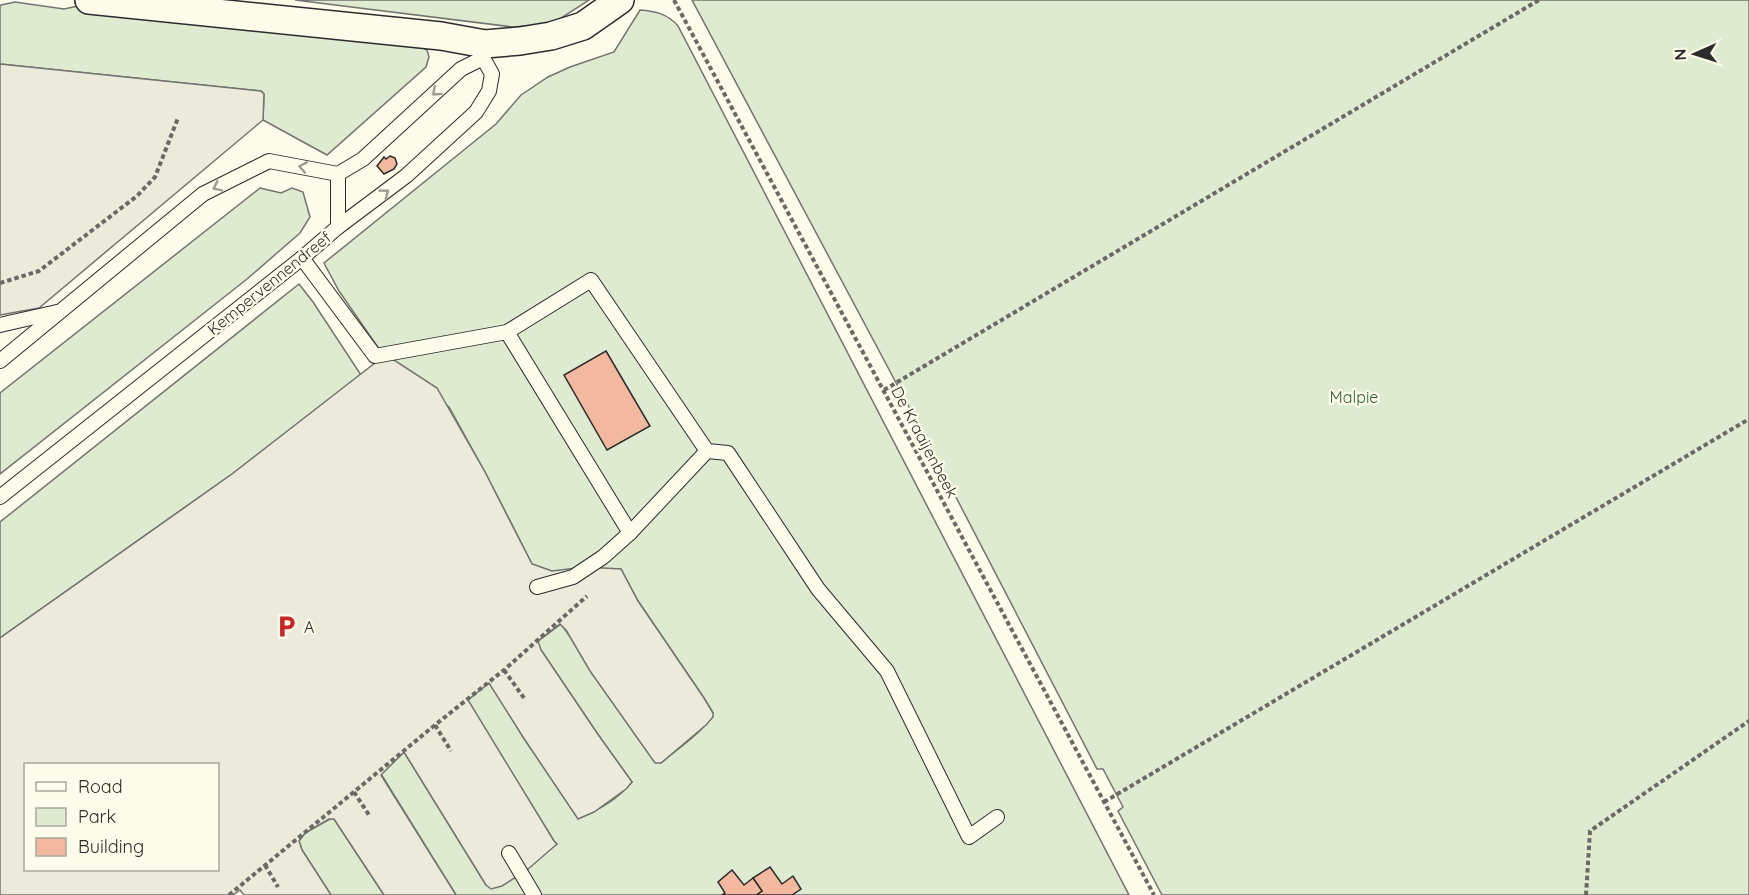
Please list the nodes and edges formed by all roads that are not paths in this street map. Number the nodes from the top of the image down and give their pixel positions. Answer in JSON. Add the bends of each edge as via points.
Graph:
{"nodes":[{"id":1,"x":89,"y":0,"type":"edge"},
{"id":2,"x":621,"y":0,"type":"edge"},
{"id":3,"x":484,"y":51,"type":"junction"},
{"id":4,"x":338,"y":174,"type":"junction"},
{"id":5,"x":338,"y":227,"type":"junction"},
{"id":6,"x":302,"y":258,"type":"junction"},
{"id":7,"x":62,"y":311,"type":"junction"},
{"id":8,"x":0,"y":325,"type":"edge"},
{"id":9,"x":507,"y":332,"type":"junction"},
{"id":10,"x":23,"y":342,"type":"junction"},
{"id":11,"x":0,"y":346,"type":"edge"},
{"id":12,"x":0,"y":361,"type":"edge"},
{"id":13,"x":708,"y":451,"type":"junction"},
{"id":14,"x":0,"y":497,"type":"edge"},
{"id":15,"x":630,"y":532,"type":"junction"},
{"id":16,"x":537,"y":587,"type":"dead end"},
{"id":17,"x":997,"y":818,"type":"dead end"},
{"id":18,"x":509,"y":853,"type":"dead end"},
{"id":19,"x":534,"y":895,"type":"edge"}],
"edges":[{"from":1,"to":3,"type":"street","via":[[441,36]]},
{"from":2,"to":3,"type":"street","via":[[583,26]]},
{"from":3,"to":4,"type":"lane","one_way":true,"via":[[363,159]]},
{"from":5,"to":3,"type":"lane","name":"Kempervennendreef","one_way":true,"via":[[406,177],[476,112],[489,91],[492,74]]},
{"from":4,"to":5,"type":"lane"},
{"from":4,"to":7,"type":"lane","one_way":true,"via":[[269,161],[203,194]]},
{"from":5,"to":6,"type":"lane","name":"Kempervennendreef"},
{"from":6,"to":9,"type":"lane","via":[[375,356]]},
{"from":6,"to":14,"type":"lane","name":"Kempervennendreef"},
{"from":7,"to":8,"type":"lane"},
{"from":7,"to":10,"type":"lane"},
{"from":9,"to":13,"type":"lane","via":[[591,280]]},
{"from":9,"to":15,"type":"lane"},
{"from":10,"to":11,"type":"lane"},
{"from":10,"to":12,"type":"lane"},
{"from":13,"to":15,"type":"lane"},
{"from":13,"to":17,"type":"lane","via":[[728,453],[818,589],[887,671],[969,837]]},
{"from":15,"to":16,"type":"lane","via":[[573,577]]},
{"from":18,"to":19,"type":"lane"}]}
